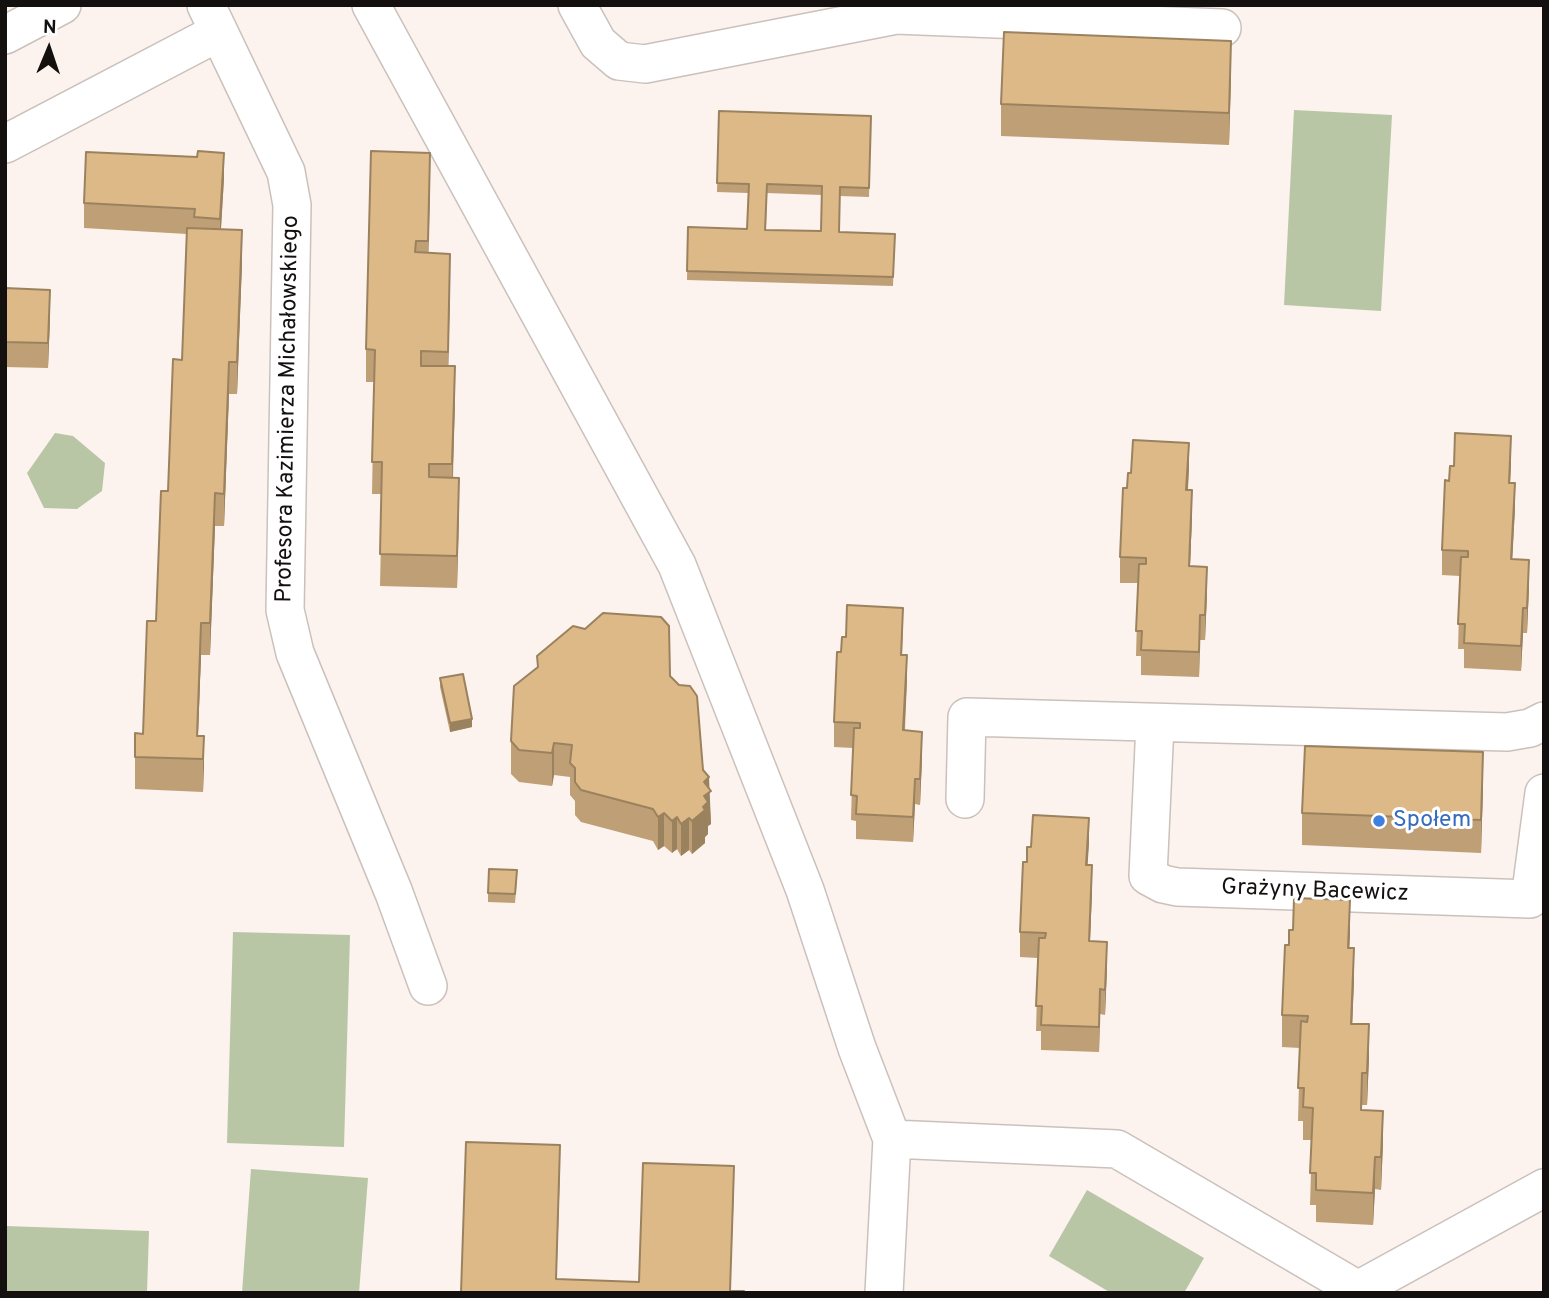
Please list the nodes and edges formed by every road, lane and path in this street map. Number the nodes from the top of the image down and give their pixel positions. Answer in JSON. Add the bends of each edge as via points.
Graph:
{"nodes":[{"id":1,"x":62,"y":5,"type":"edge"},
{"id":2,"x":371,"y":5,"type":"edge"},
{"id":3,"x":577,"y":5,"type":"edge"},
{"id":4,"x":212,"y":18,"type":"edge"},
{"id":5,"x":1222,"y":29,"type":"dead end"},
{"id":6,"x":5,"y":35,"type":"edge"},
{"id":7,"x":5,"y":144,"type":"edge"},
{"id":8,"x":1155,"y":724,"type":"junction"},
{"id":9,"x":1542,"y":726,"type":"edge"},
{"id":10,"x":1544,"y":793,"type":"edge"},
{"id":11,"x":965,"y":799,"type":"dead end"},
{"id":12,"x":428,"y":986,"type":"dead end"},
{"id":13,"x":892,"y":1139,"type":"junction"},
{"id":14,"x":1544,"y":1188,"type":"edge"},
{"id":15,"x":1358,"y":1292,"type":"edge"},
{"id":16,"x":884,"y":1293,"type":"edge"}],
"edges":[{"from":1,"to":6,"type":"street"},
{"from":2,"to":13,"type":"street","via":[[677,565],[805,890]]},
{"from":3,"to":5,"type":"street","via":[[598,43],[619,61],[645,64],[896,15]]},
{"from":4,"to":7,"type":"street","name":"Profesora Kazimierza Michałowskiego"},
{"from":4,"to":12,"type":"street","name":"Profesora Kazimierza Michałowskiego","via":[[286,173],[292,205],[285,610],[295,653]]},
{"from":8,"to":9,"type":"street","via":[[1507,732]]},
{"from":8,"to":10,"type":"street","name":"Grażyny Bacewicz","via":[[1149,876],[1177,887],[1530,899]]},
{"from":8,"to":11,"type":"street","via":[[967,717]]},
{"from":13,"to":15,"type":"street","via":[[1117,1149]]},
{"from":13,"to":16,"type":"street"},
{"from":14,"to":15,"type":"street"}]}
